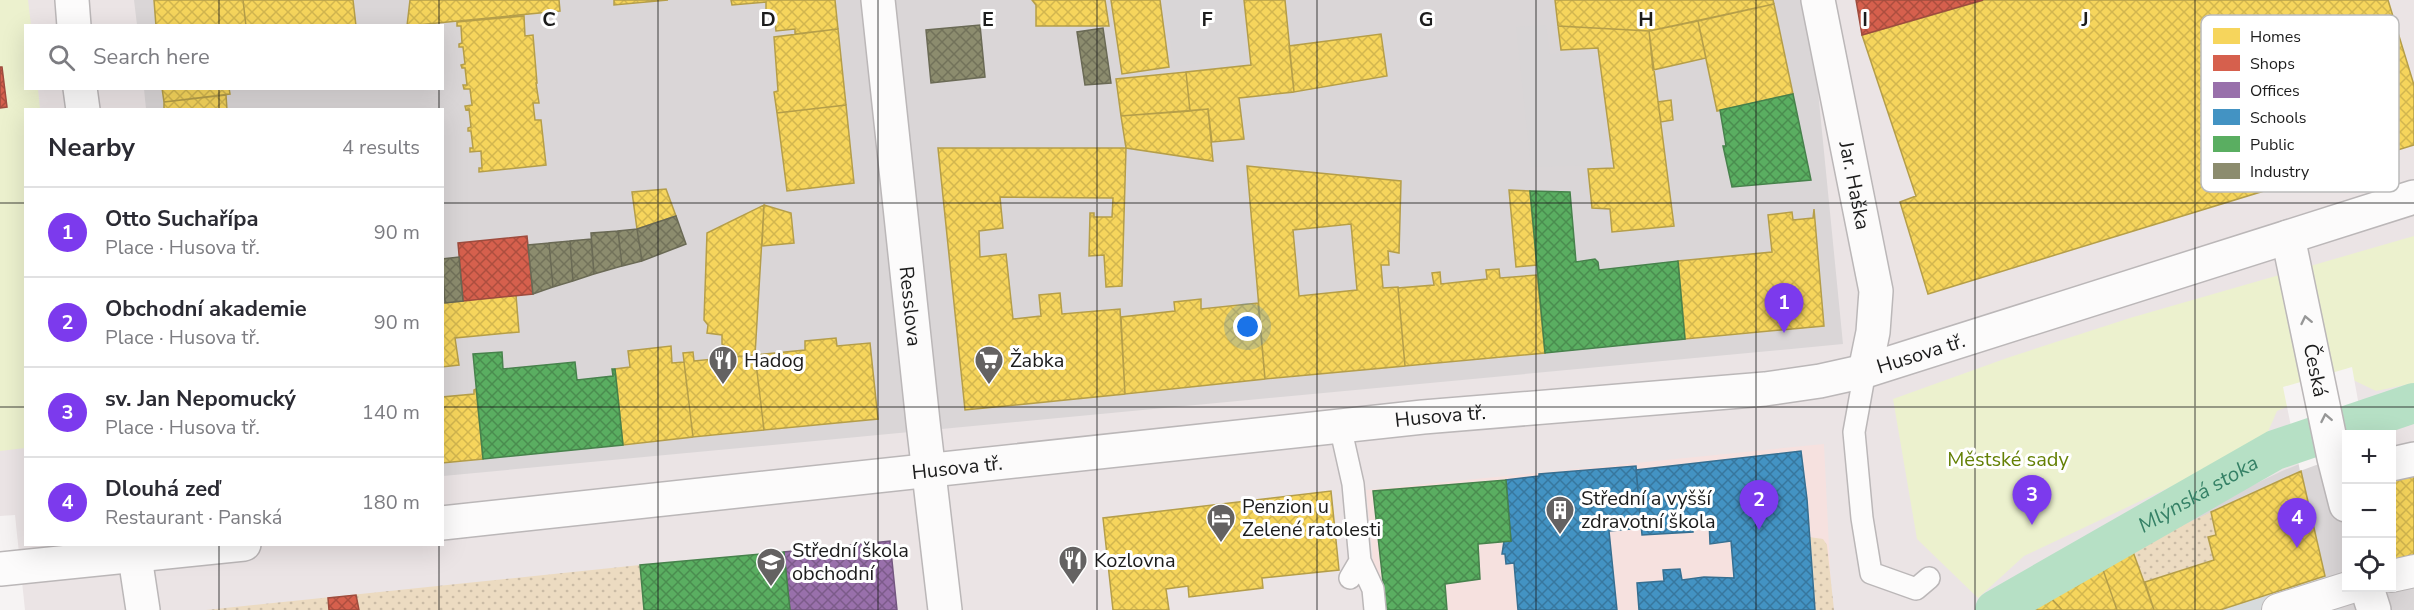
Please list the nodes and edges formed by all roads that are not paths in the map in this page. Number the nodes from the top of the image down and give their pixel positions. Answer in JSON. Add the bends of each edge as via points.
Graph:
{"nodes":[{"id":1,"x":72,"y":0,"type":"edge"},
{"id":2,"x":878,"y":0,"type":"edge"},
{"id":3,"x":1818,"y":0,"type":"edge"},
{"id":4,"x":74,"y":24,"type":"edge"},
{"id":5,"x":80,"y":90,"type":"edge"},
{"id":6,"x":83,"y":108,"type":"edge"},
{"id":7,"x":2414,"y":197,"type":"edge"},
{"id":8,"x":2288,"y":237,"type":"junction"},
{"id":9,"x":1866,"y":371,"type":"junction"},
{"id":10,"x":1340,"y":426,"type":"junction"},
{"id":11,"x":2414,"y":459,"type":"edge"},
{"id":12,"x":2396,"y":463,"type":"edge"},
{"id":13,"x":2340,"y":468,"type":"edge"},
{"id":14,"x":929,"y":470,"type":"junction"},
{"id":15,"x":2343,"y":484,"type":"edge"},
{"id":16,"x":444,"y":523,"type":"edge"},
{"id":17,"x":207,"y":546,"type":"edge"},
{"id":18,"x":134,"y":550,"type":"edge"},
{"id":19,"x":10,"y":568,"type":"edge"},
{"id":20,"x":2414,"y":571,"type":"edge"},
{"id":21,"x":2396,"y":575,"type":"edge"},
{"id":22,"x":1929,"y":578,"type":"dead end"},
{"id":23,"x":2342,"y":590,"type":"edge"},
{"id":24,"x":2368,"y":592,"type":"edge"},
{"id":25,"x":143,"y":610,"type":"edge"},
{"id":26,"x":945,"y":610,"type":"edge"},
{"id":27,"x":1375,"y":610,"type":"edge"},
{"id":28,"x":2278,"y":610,"type":"edge"},
{"id":29,"x":2374,"y":610,"type":"edge"}],
"edges":[{"from":1,"to":4,"type":"street"},
{"from":2,"to":14,"type":"street","name":"Resslova"},
{"from":3,"to":9,"type":"street","name":"Jar. Haška","via":[[1876,291]]},
{"from":5,"to":6,"type":"street"},
{"from":7,"to":8,"type":"street","name":"Husova tř."},
{"from":8,"to":9,"type":"street","name":"Husova tř."},
{"from":13,"to":8,"type":"street","name":"Česká","one_way":true},
{"from":9,"to":10,"type":"street","name":"Husova tř.","via":[[1765,389]]},
{"from":9,"to":22,"type":"lane","via":[[1854,432],[1871,573],[1916,590]]},
{"from":10,"to":14,"type":"street","name":"Husova tř."},
{"from":10,"to":27,"type":"lane","via":[[1353,484],[1355,569],[1373,590]]},
{"from":11,"to":12,"type":"street"},
{"from":13,"to":15,"type":"street","name":"Česká"},
{"from":14,"to":16,"type":"street","name":"Husova tř."},
{"from":14,"to":26,"type":"street","name":"Resslova"},
{"from":17,"to":18,"type":"street"},
{"from":18,"to":19,"type":"street"},
{"from":18,"to":25,"type":"street"},
{"from":20,"to":21,"type":"street"},
{"from":23,"to":28,"type":"street"},
{"from":24,"to":29,"type":"street"}]}
